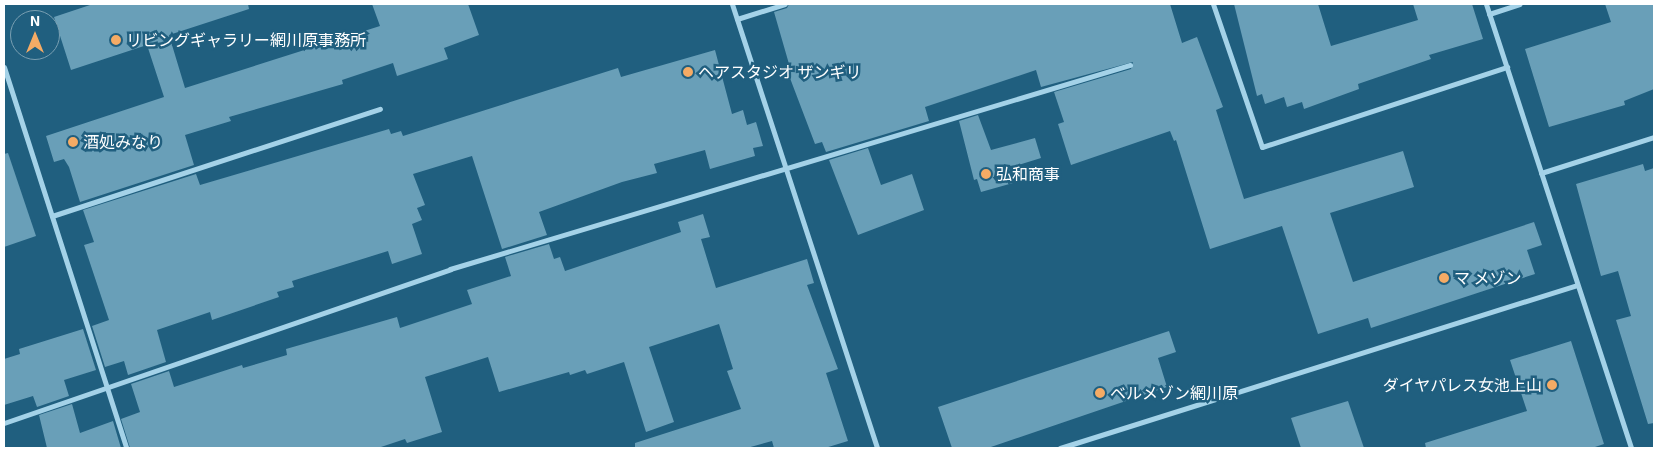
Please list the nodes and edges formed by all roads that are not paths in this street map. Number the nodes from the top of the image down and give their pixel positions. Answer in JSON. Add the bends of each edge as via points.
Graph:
{"nodes":[{"id":1,"x":732,"y":4,"type":"edge"},
{"id":2,"x":785,"y":4,"type":"edge"},
{"id":3,"x":1212,"y":4,"type":"edge"},
{"id":4,"x":1486,"y":4,"type":"edge"},
{"id":5,"x":1519,"y":4,"type":"edge"},
{"id":6,"x":1489,"y":14,"type":"junction"},
{"id":7,"x":737,"y":19,"type":"junction"},
{"id":8,"x":1130,"y":65,"type":"dead end"},
{"id":9,"x":4,"y":67,"type":"edge"},
{"id":10,"x":1506,"y":67,"type":"junction"},
{"id":11,"x":380,"y":109,"type":"dead end"},
{"id":12,"x":1654,"y":137,"type":"edge"},
{"id":13,"x":786,"y":168,"type":"junction"},
{"id":14,"x":1541,"y":173,"type":"junction"},
{"id":15,"x":52,"y":216,"type":"junction"},
{"id":16,"x":1577,"y":285,"type":"junction"},
{"id":17,"x":106,"y":386,"type":"junction"},
{"id":18,"x":4,"y":423,"type":"edge"},
{"id":19,"x":126,"y":448,"type":"edge"},
{"id":20,"x":877,"y":448,"type":"edge"},
{"id":21,"x":1060,"y":448,"type":"edge"},
{"id":22,"x":1631,"y":448,"type":"edge"}],
"edges":[{"from":1,"to":7,"type":"street"},
{"from":2,"to":7,"type":"street"},
{"from":3,"to":10,"type":"street","via":[[1262,147]]},
{"from":4,"to":6,"type":"street"},
{"from":5,"to":6,"type":"street"},
{"from":6,"to":10,"type":"street"},
{"from":7,"to":13,"type":"street"},
{"from":8,"to":13,"type":"street"},
{"from":9,"to":15,"type":"street"},
{"from":10,"to":14,"type":"street"},
{"from":11,"to":15,"type":"street"},
{"from":12,"to":14,"type":"street"},
{"from":13,"to":17,"type":"street","via":[[450,269]]},
{"from":13,"to":20,"type":"street"},
{"from":14,"to":16,"type":"street"},
{"from":15,"to":17,"type":"street"},
{"from":16,"to":21,"type":"street"},
{"from":16,"to":22,"type":"street"},
{"from":17,"to":18,"type":"street"},
{"from":17,"to":19,"type":"street"}]}
